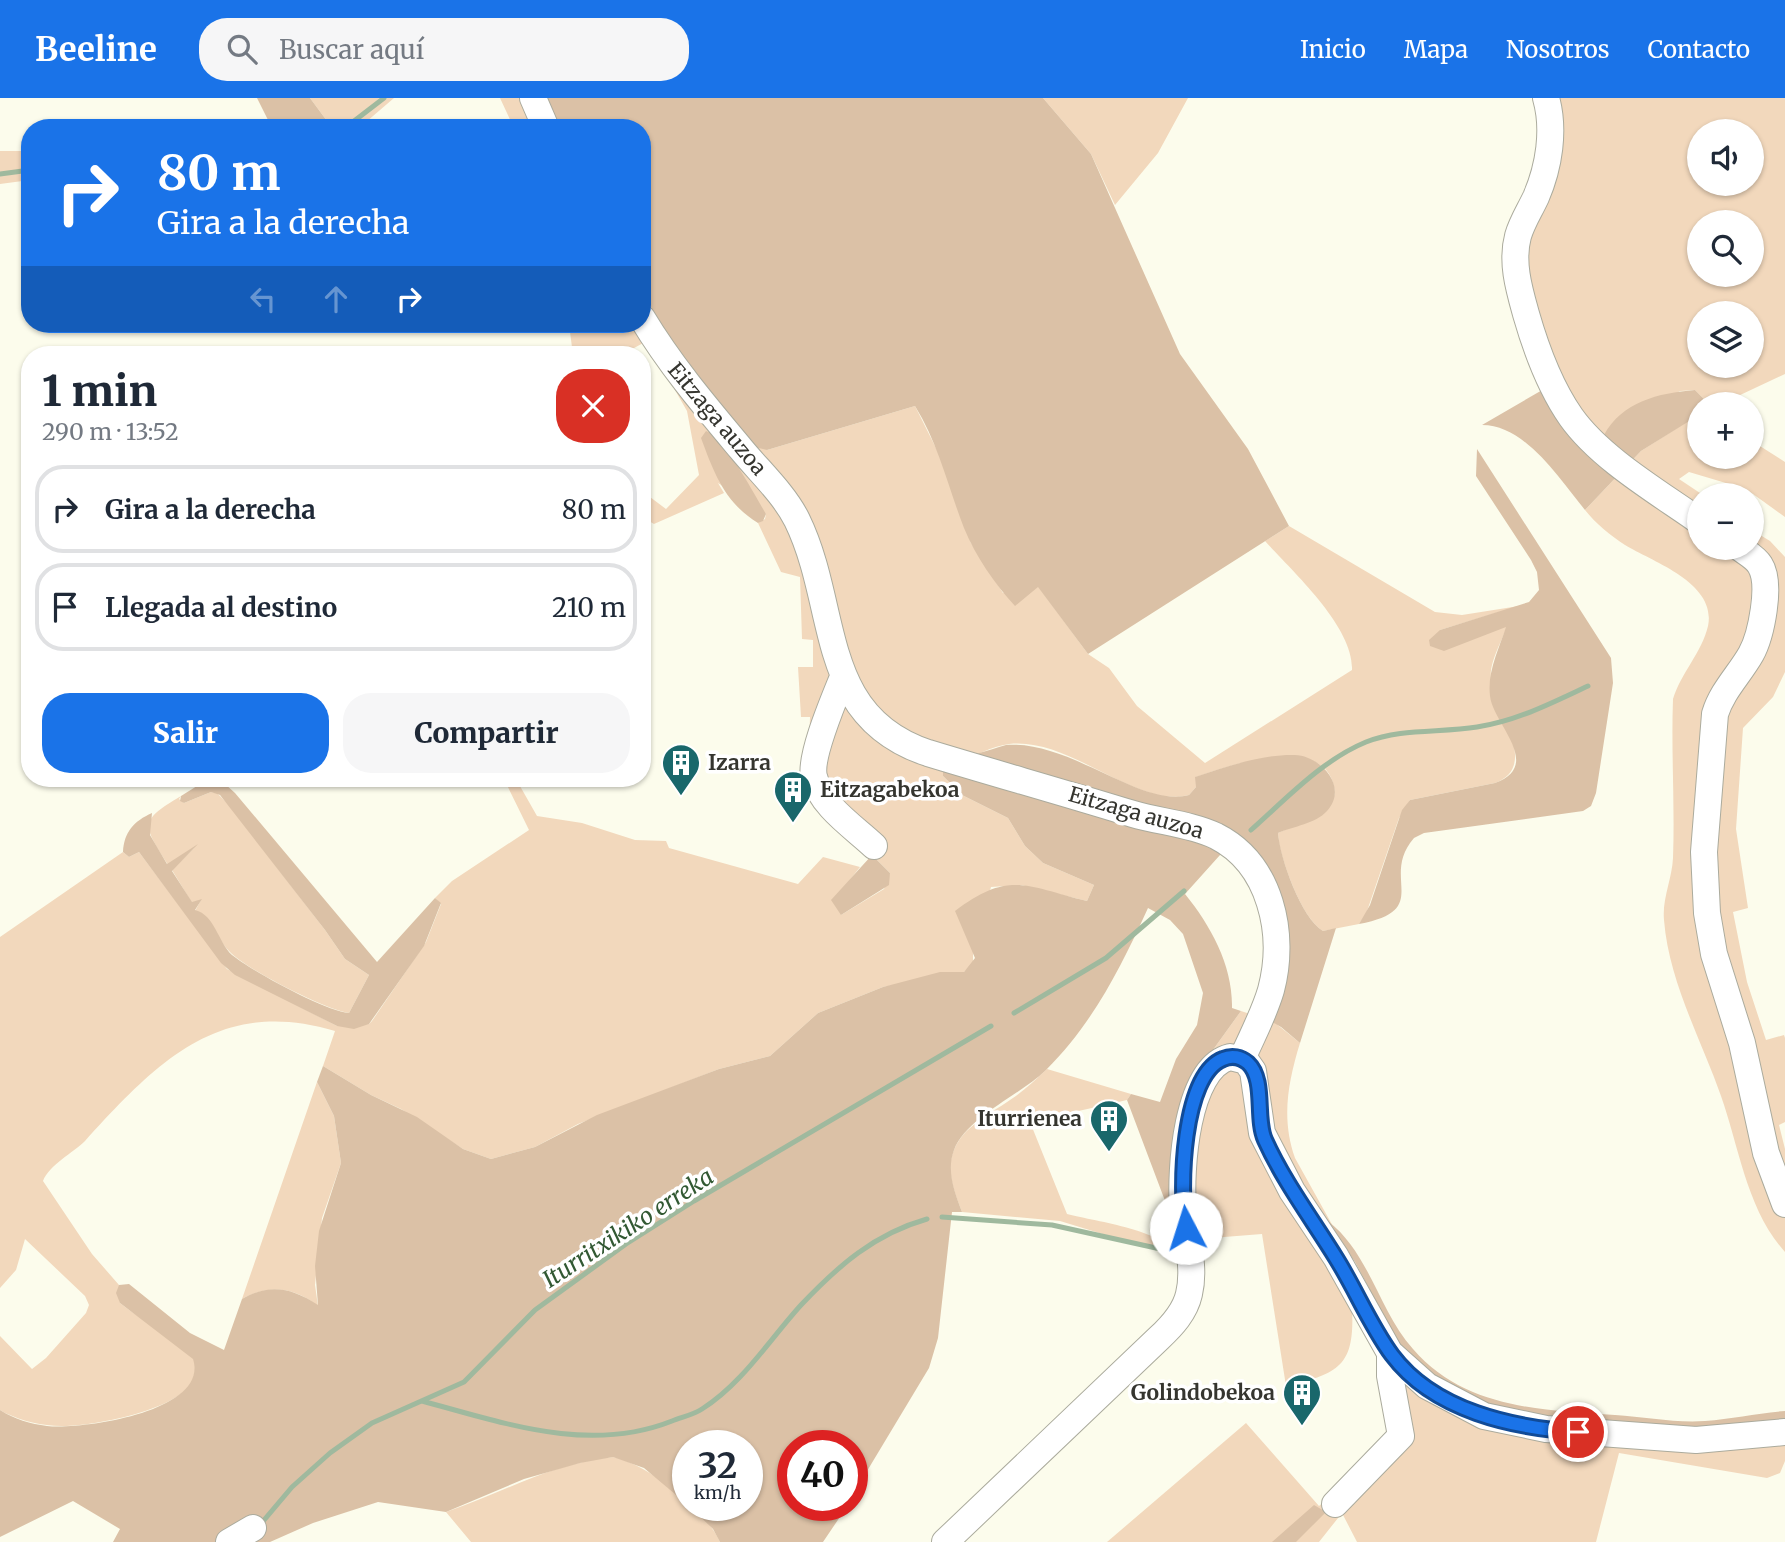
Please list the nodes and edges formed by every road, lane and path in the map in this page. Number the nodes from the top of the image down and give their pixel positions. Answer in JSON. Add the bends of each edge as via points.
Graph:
{"nodes":[{"id":1,"x":533,"y":98,"type":"edge"},
{"id":2,"x":1546,"y":98,"type":"edge"},
{"id":3,"x":542,"y":119,"type":"edge"},
{"id":4,"x":651,"y":332,"type":"edge"},
{"id":5,"x":1687,"y":512,"type":"edge"},
{"id":6,"x":1754,"y":560,"type":"edge"},
{"id":7,"x":843,"y":677,"type":"junction"},
{"id":8,"x":874,"y":846,"type":"dead end"},
{"id":9,"x":1242,"y":1059,"type":"junction"},
{"id":10,"x":1785,"y":1204,"type":"edge"},
{"id":11,"x":1390,"y":1353,"type":"junction"},
{"id":12,"x":1785,"y":1432,"type":"edge"},
{"id":13,"x":1335,"y":1504,"type":"dead end"},
{"id":14,"x":253,"y":1528,"type":"dead end"},
{"id":15,"x":229,"y":1542,"type":"edge"},
{"id":16,"x":945,"y":1542,"type":"edge"}],
"edges":[{"from":1,"to":3,"type":"street"},
{"from":2,"to":5,"type":"street","via":[[1551,125],[1548,153],[1515,256],[1532,332],[1558,394],[1582,430]]},
{"from":4,"to":7,"type":"street","name":"Eitzaga auzoa","via":[[680,378],[795,516],[811,556]]},
{"from":6,"to":10,"type":"street","via":[[1762,567],[1765,583],[1763,610],[1754,648],[1715,714],[1703,872],[1714,954],[1735,1018],[1766,1153]]},
{"from":7,"to":8,"type":"street","via":[[813,774],[830,805]]},
{"from":7,"to":9,"type":"street","name":"Eitzaga auzoa","via":[[870,720],[901,743],[1206,832],[1246,858],[1269,901],[1276,950],[1267,1001]]},
{"from":9,"to":11,"type":"street","via":[[1253,1071],[1260,1127],[1273,1157]]},
{"from":9,"to":16,"type":"street","via":[[1225,1058],[1211,1067],[1193,1110],[1182,1191],[1191,1284],[1183,1310],[1160,1338]]},
{"from":11,"to":12,"type":"street","via":[[1443,1396],[1483,1416],[1513,1424],[1689,1440]]},
{"from":11,"to":13,"type":"street","via":[[1401,1436]]},
{"from":14,"to":15,"type":"street"}]}
